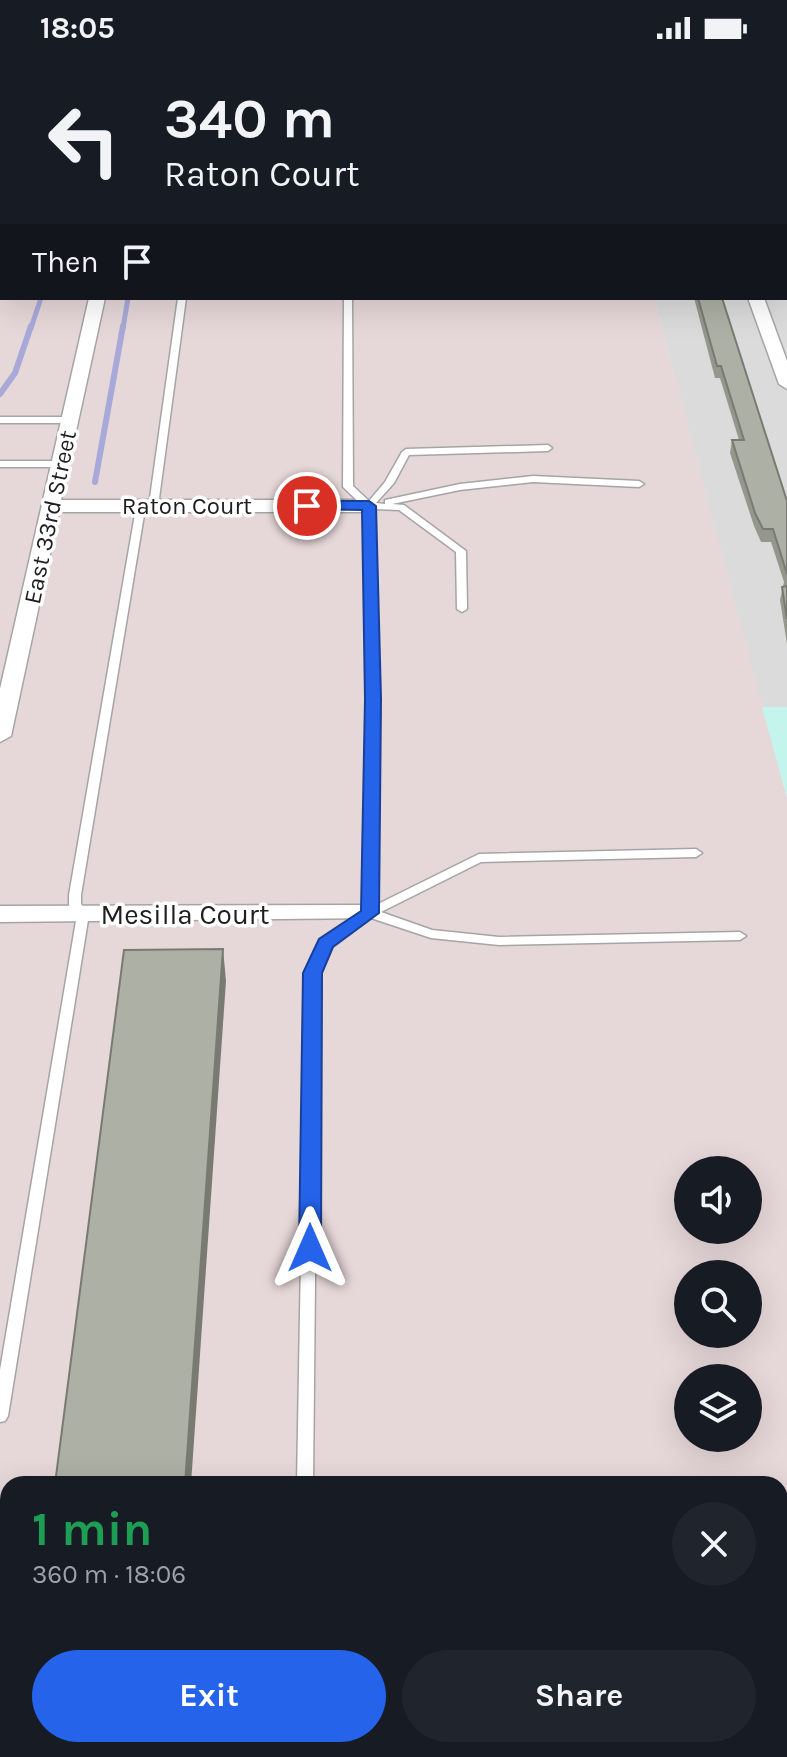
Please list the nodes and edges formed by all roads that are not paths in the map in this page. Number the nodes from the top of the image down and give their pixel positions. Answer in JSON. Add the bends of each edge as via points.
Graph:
{"nodes":[{"id":1,"x":97,"y":300,"type":"edge"},
{"id":2,"x":182,"y":300,"type":"edge"},
{"id":3,"x":348,"y":300,"type":"edge"},
{"id":4,"x":757,"y":300,"type":"edge"},
{"id":5,"x":787,"y":384,"type":"edge"},
{"id":6,"x":0,"y":420,"type":"edge"},
{"id":7,"x":71,"y":420,"type":"junction"},
{"id":8,"x":548,"y":448,"type":"dead end"},
{"id":9,"x":0,"y":464,"type":"edge"},
{"id":10,"x":61,"y":464,"type":"junction"},
{"id":11,"x":639,"y":484,"type":"dead end"},
{"id":12,"x":52,"y":506,"type":"junction"},
{"id":13,"x":153,"y":506,"type":"junction"},
{"id":14,"x":369,"y":506,"type":"junction"},
{"id":15,"x":462,"y":609,"type":"dead end"},
{"id":16,"x":0,"y":736,"type":"edge"},
{"id":17,"x":696,"y":853,"type":"dead end"},
{"id":18,"x":370,"y":913,"type":"junction"},
{"id":19,"x":0,"y":914,"type":"edge"},
{"id":20,"x":83,"y":914,"type":"junction"},
{"id":21,"x":740,"y":936,"type":"dead end"},
{"id":22,"x":0,"y":1416,"type":"edge"},
{"id":23,"x":305,"y":1476,"type":"edge"}],
"edges":[{"from":1,"to":7,"type":"street","name":"East 33rd Street"},
{"from":2,"to":13,"type":"lane"},
{"from":3,"to":14,"type":"lane","via":[[348,487]]},
{"from":4,"to":5,"type":"street"},
{"from":6,"to":7,"type":"lane"},
{"from":7,"to":10,"type":"street","name":"East 33rd Street"},
{"from":8,"to":14,"type":"lane","via":[[406,452]]},
{"from":9,"to":10,"type":"lane"},
{"from":10,"to":12,"type":"street","name":"East 33rd Street"},
{"from":11,"to":14,"type":"lane","via":[[533,479]]},
{"from":12,"to":13,"type":"street","name":"Raton Court"},
{"from":12,"to":16,"type":"street","name":"East 33rd Street"},
{"from":13,"to":14,"type":"street","name":"Raton Court"},
{"from":13,"to":20,"type":"lane","via":[[140,514],[75,895]]},
{"from":14,"to":15,"type":"lane","via":[[401,507],[461,551]]},
{"from":14,"to":18,"type":"lane"},
{"from":17,"to":18,"type":"lane","via":[[479,858]]},
{"from":18,"to":20,"type":"street","name":"Mesilla Court"},
{"from":18,"to":21,"type":"lane","via":[[431,934],[499,941]]},
{"from":18,"to":23,"type":"lane","via":[[326,944],[312,973]]},
{"from":19,"to":20,"type":"street","name":"Mesilla Court"},
{"from":20,"to":22,"type":"lane"}]}
